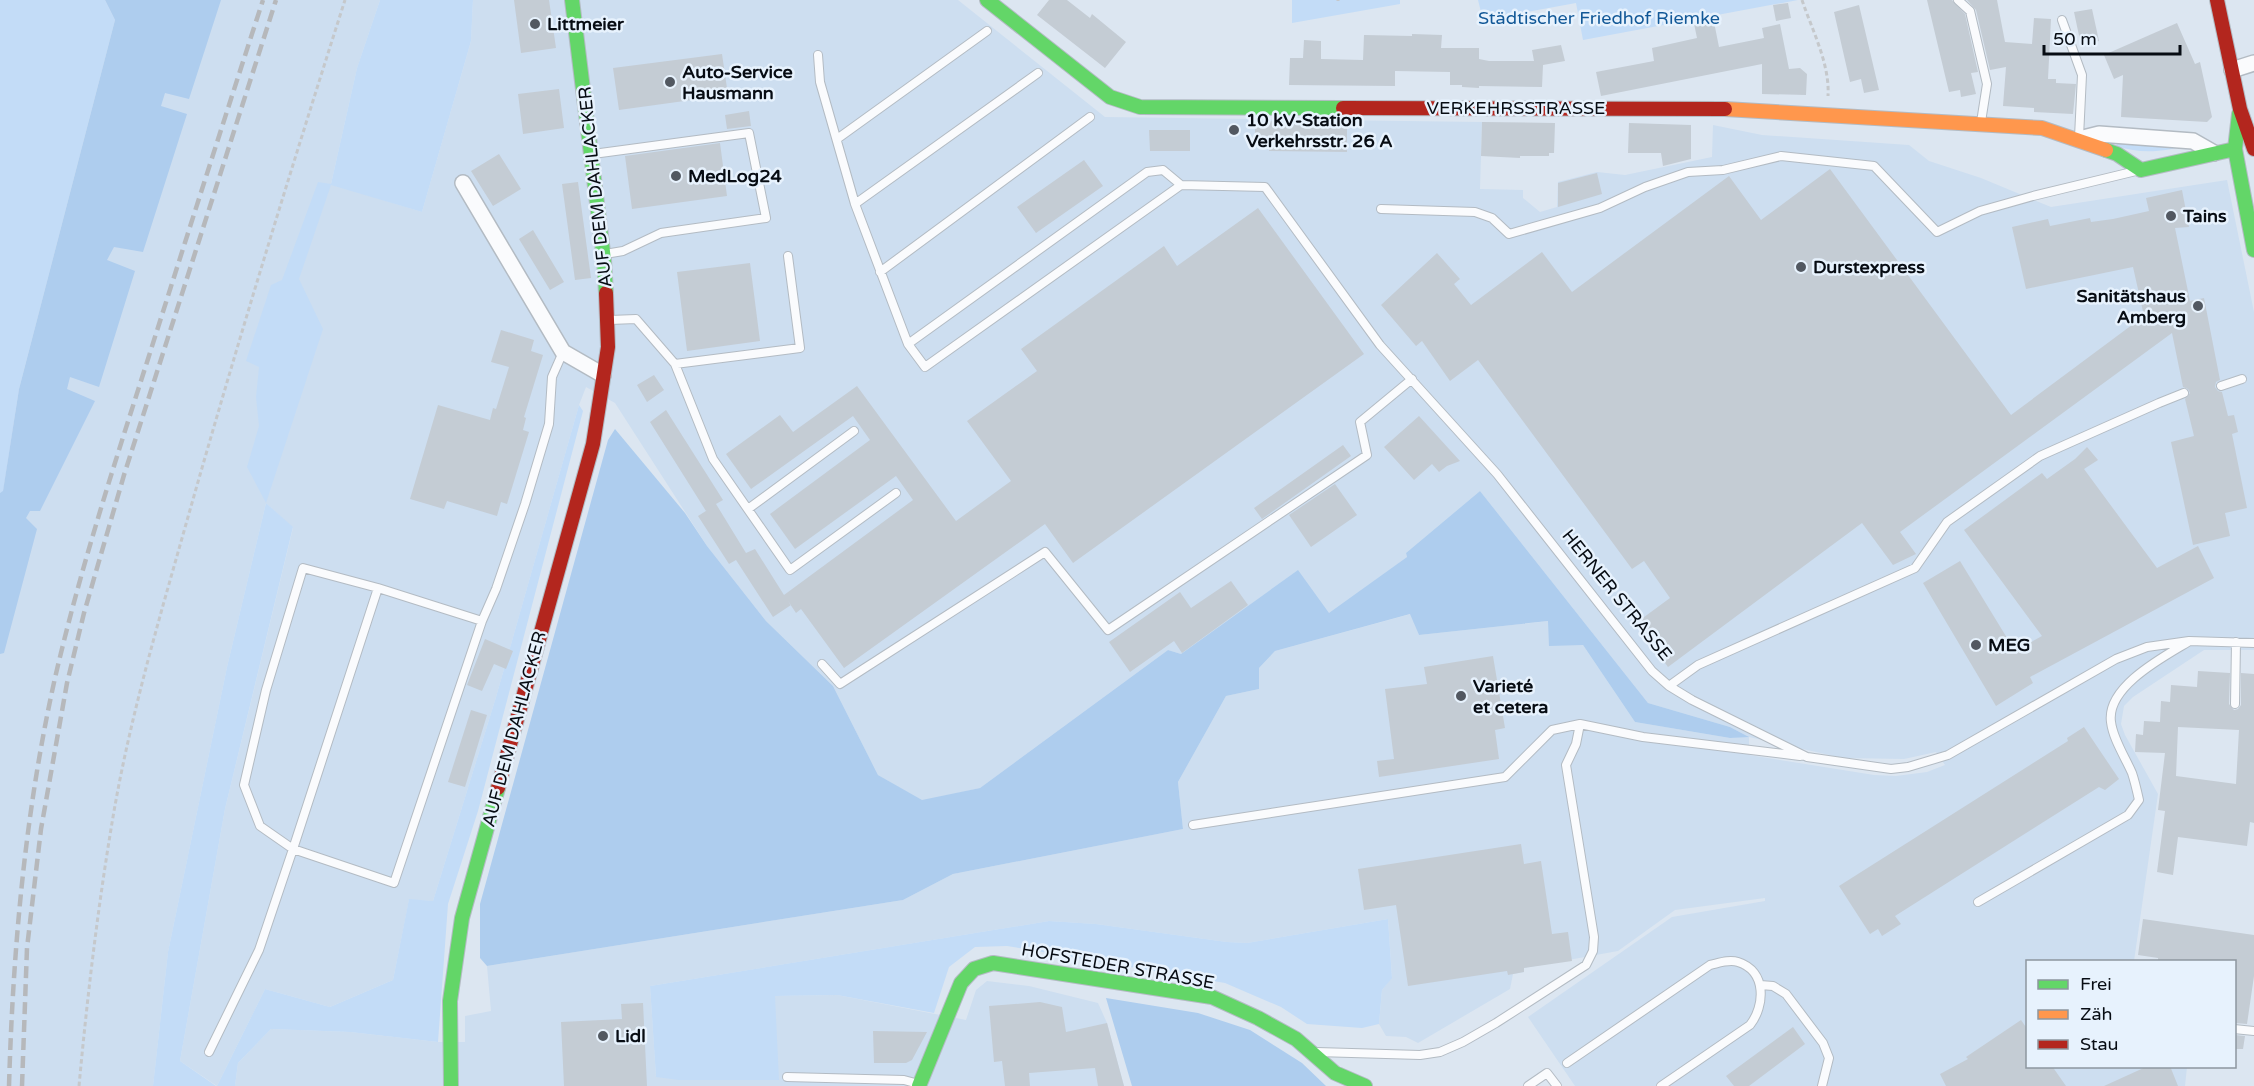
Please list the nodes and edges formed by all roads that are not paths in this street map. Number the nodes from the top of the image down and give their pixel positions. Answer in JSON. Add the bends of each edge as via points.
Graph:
{"nodes":[{"id":1,"x":572,"y":0,"type":"edge"},
{"id":2,"x":987,"y":0,"type":"edge"},
{"id":3,"x":1958,"y":0,"type":"edge"},
{"id":4,"x":2217,"y":0,"type":"edge"},
{"id":5,"x":2062,"y":20,"type":"dead end"},
{"id":6,"x":987,"y":31,"type":"dead end"},
{"id":7,"x":818,"y":55,"type":"dead end"},
{"id":8,"x":2254,"y":63,"type":"edge"},
{"id":9,"x":2232,"y":70,"type":"junction"},
{"id":10,"x":1038,"y":73,"type":"dead end"},
{"id":11,"x":2240,"y":109,"type":"junction"},
{"id":12,"x":1090,"y":117,"type":"dead end"},
{"id":13,"x":1980,"y":124,"type":"junction"},
{"id":14,"x":837,"y":139,"type":"junction"},
{"id":15,"x":2079,"y":139,"type":"junction"},
{"id":16,"x":2235,"y":149,"type":"junction"},
{"id":17,"x":2254,"y":149,"type":"edge"},
{"id":18,"x":2214,"y":153,"type":"junction"},
{"id":19,"x":592,"y":154,"type":"junction"},
{"id":20,"x":2141,"y":170,"type":"junction"},
{"id":21,"x":2254,"y":181,"type":"edge"},
{"id":22,"x":463,"y":183,"type":"dead end"},
{"id":23,"x":1181,"y":185,"type":"junction"},
{"id":24,"x":855,"y":204,"type":"junction"},
{"id":25,"x":1381,"y":209,"type":"dead end"},
{"id":26,"x":2254,"y":250,"type":"edge"},
{"id":27,"x":604,"y":254,"type":"junction"},
{"id":28,"x":788,"y":256,"type":"dead end"},
{"id":29,"x":880,"y":272,"type":"junction"},
{"id":30,"x":608,"y":320,"type":"junction"},
{"id":31,"x":908,"y":344,"type":"junction"},
{"id":32,"x":563,"y":352,"type":"junction"},
{"id":33,"x":675,"y":364,"type":"junction"},
{"id":34,"x":603,"y":375,"type":"junction"},
{"id":35,"x":1412,"y":379,"type":"junction"},
{"id":36,"x":2242,"y":379,"type":"dead end"},
{"id":37,"x":2221,"y":386,"type":"dead end"},
{"id":38,"x":2184,"y":393,"type":"dead end"},
{"id":39,"x":854,"y":430,"type":"dead end"},
{"id":40,"x":896,"y":493,"type":"dead end"},
{"id":41,"x":748,"y":509,"type":"junction"},
{"id":42,"x":378,"y":588,"type":"junction"},
{"id":43,"x":482,"y":621,"type":"junction"},
{"id":44,"x":2189,"y":641,"type":"junction"},
{"id":45,"x":2236,"y":642,"type":"junction"},
{"id":46,"x":2254,"y":643,"type":"edge"},
{"id":47,"x":822,"y":664,"type":"dead end"},
{"id":48,"x":1669,"y":686,"type":"junction"},
{"id":49,"x":2235,"y":704,"type":"dead end"},
{"id":50,"x":1580,"y":724,"type":"junction"},
{"id":51,"x":1807,"y":757,"type":"junction"},
{"id":52,"x":1193,"y":825,"type":"dead end"},
{"id":53,"x":293,"y":849,"type":"junction"},
{"id":54,"x":1978,"y":902,"type":"dead end"},
{"id":55,"x":1760,"y":985,"type":"junction"},
{"id":56,"x":2236,"y":1029,"type":"edge"},
{"id":57,"x":2254,"y":1031,"type":"edge"},
{"id":58,"x":209,"y":1052,"type":"dead end"},
{"id":59,"x":1312,"y":1052,"type":"junction"},
{"id":60,"x":1567,"y":1063,"type":"dead end"},
{"id":61,"x":787,"y":1077,"type":"dead end"},
{"id":62,"x":812,"y":1082,"type":"edge"},
{"id":63,"x":919,"y":1085,"type":"edge"},
{"id":64,"x":451,"y":1086,"type":"edge"},
{"id":65,"x":1365,"y":1086,"type":"edge"},
{"id":66,"x":1527,"y":1086,"type":"edge"},
{"id":67,"x":1557,"y":1086,"type":"edge"},
{"id":68,"x":1661,"y":1086,"type":"edge"},
{"id":69,"x":1822,"y":1086,"type":"edge"}],
"edges":[{"from":1,"to":19,"type":"street","name":"AUF DEM DAHLACKER"},
{"from":2,"to":13,"type":"street","name":"VERKEHRSSTRASSE","via":[[1110,97],[1140,107],[1742,109]]},
{"from":3,"to":13,"type":"lane","via":[[1970,11],[1987,84]]},
{"from":4,"to":9,"type":"street"},
{"from":5,"to":15,"type":"lane","via":[[2082,75]]},
{"from":6,"to":14,"type":"lane"},
{"from":7,"to":14,"type":"lane","via":[[820,82]]},
{"from":8,"to":9,"type":"street"},
{"from":9,"to":11,"type":"street"},
{"from":10,"to":24,"type":"lane"},
{"from":11,"to":16,"type":"street"},
{"from":11,"to":17,"type":"street"},
{"from":12,"to":29,"type":"lane"},
{"from":13,"to":15,"type":"street","name":"VERKEHRSSTRASSE","via":[[2042,128]]},
{"from":14,"to":24,"type":"lane"},
{"from":15,"to":18,"type":"street","name":"VERKEHRSSTRASSE","via":[[2099,134],[2193,141]]},
{"from":15,"to":20,"type":"street","name":"VERKEHRSSTRASSE","via":[[2117,154]]},
{"from":16,"to":18,"type":"street"},
{"from":16,"to":21,"type":"street"},
{"from":16,"to":26,"type":"street"},
{"from":18,"to":20,"type":"street"},
{"from":19,"to":27,"type":"street","name":"AUF DEM DAHLACKER"},
{"from":19,"to":27,"type":"lane","via":[[749,133],[766,218],[661,233],[623,251]]},
{"from":20,"to":25,"type":"lane","via":[[1980,211],[1937,232],[1874,166],[1781,156],[1723,170],[1688,172],[1600,208],[1509,234],[1492,218],[1474,212]]},
{"from":22,"to":32,"type":"street"},
{"from":23,"to":31,"type":"lane","via":[[1163,170],[1147,172]]},
{"from":23,"to":31,"type":"lane","via":[[925,367]]},
{"from":23,"to":35,"type":"lane","name":"HERNER STRASSE","via":[[1265,186],[1380,345]]},
{"from":24,"to":29,"type":"lane"},
{"from":27,"to":30,"type":"street","name":"AUF DEM DAHLACKER"},
{"from":28,"to":33,"type":"lane","via":[[800,348]]},
{"from":29,"to":31,"type":"lane"},
{"from":30,"to":33,"type":"lane","via":[[636,319]]},
{"from":30,"to":34,"type":"street","name":"AUF DEM DAHLACKER"},
{"from":32,"to":34,"type":"street"},
{"from":32,"to":43,"type":"lane","via":[[552,377],[549,424],[525,504]]},
{"from":33,"to":41,"type":"lane","via":[[713,459]]},
{"from":34,"to":64,"type":"street","name":"AUF DEM DAHLACKER","via":[[593,444],[462,918],[450,1001]]},
{"from":35,"to":47,"type":"lane","via":[[1360,422],[1367,456],[1108,630],[1045,552],[840,684]]},
{"from":35,"to":48,"type":"lane","name":"HERNER STRASSE","via":[[1497,474],[1652,671]]},
{"from":36,"to":37,"type":"lane"},
{"from":38,"to":48,"type":"lane","via":[[2040,456],[1947,522],[1915,568],[1698,665]]},
{"from":39,"to":41,"type":"lane"},
{"from":40,"to":41,"type":"lane","via":[[790,570]]},
{"from":42,"to":43,"type":"lane"},
{"from":42,"to":53,"type":"lane"},
{"from":42,"to":53,"type":"lane","via":[[303,568],[266,690],[244,785],[260,826]]},
{"from":43,"to":53,"type":"lane","via":[[394,883]]},
{"from":44,"to":45,"type":"lane","name":"HERNER STRASSE"},
{"from":44,"to":51,"type":"lane","name":"HERNER STRASSE","via":[[2147,646],[2116,659],[1928,762],[1891,769]]},
{"from":44,"to":54,"type":"lane","via":[[2129,683],[2114,706],[2110,720],[2139,800],[2128,815]]},
{"from":45,"to":46,"type":"lane","name":"HERNER STRASSE"},
{"from":45,"to":49,"type":"lane"},
{"from":48,"to":51,"type":"lane","name":"HERNER STRASSE"},
{"from":50,"to":51,"type":"lane","via":[[1643,737]]},
{"from":50,"to":52,"type":"lane","via":[[1552,730],[1505,777]]},
{"from":50,"to":59,"type":"lane","via":[[1566,765],[1594,937],[1586,965],[1496,1023],[1440,1052]]},
{"from":53,"to":58,"type":"lane","via":[[260,950]]},
{"from":55,"to":60,"type":"lane","via":[[1739,962],[1710,965]]},
{"from":55,"to":68,"type":"lane","via":[[1761,1005],[1750,1025]]},
{"from":55,"to":69,"type":"lane","via":[[1773,986],[1786,994],[1823,1043],[1829,1058]]},
{"from":56,"to":57,"type":"lane"},
{"from":59,"to":63,"type":"street","name":"HOFSTEDER STRASSE","via":[[1258,1018],[1212,997],[993,963],[979,965],[961,983]]},
{"from":59,"to":65,"type":"street","name":"HOFSTEDER STRASSE","via":[[1335,1072]]},
{"from":61,"to":62,"type":"lane"},
{"from":62,"to":63,"type":"lane","via":[[904,1080]]},
{"from":66,"to":67,"type":"lane","via":[[1547,1073]]}]}
